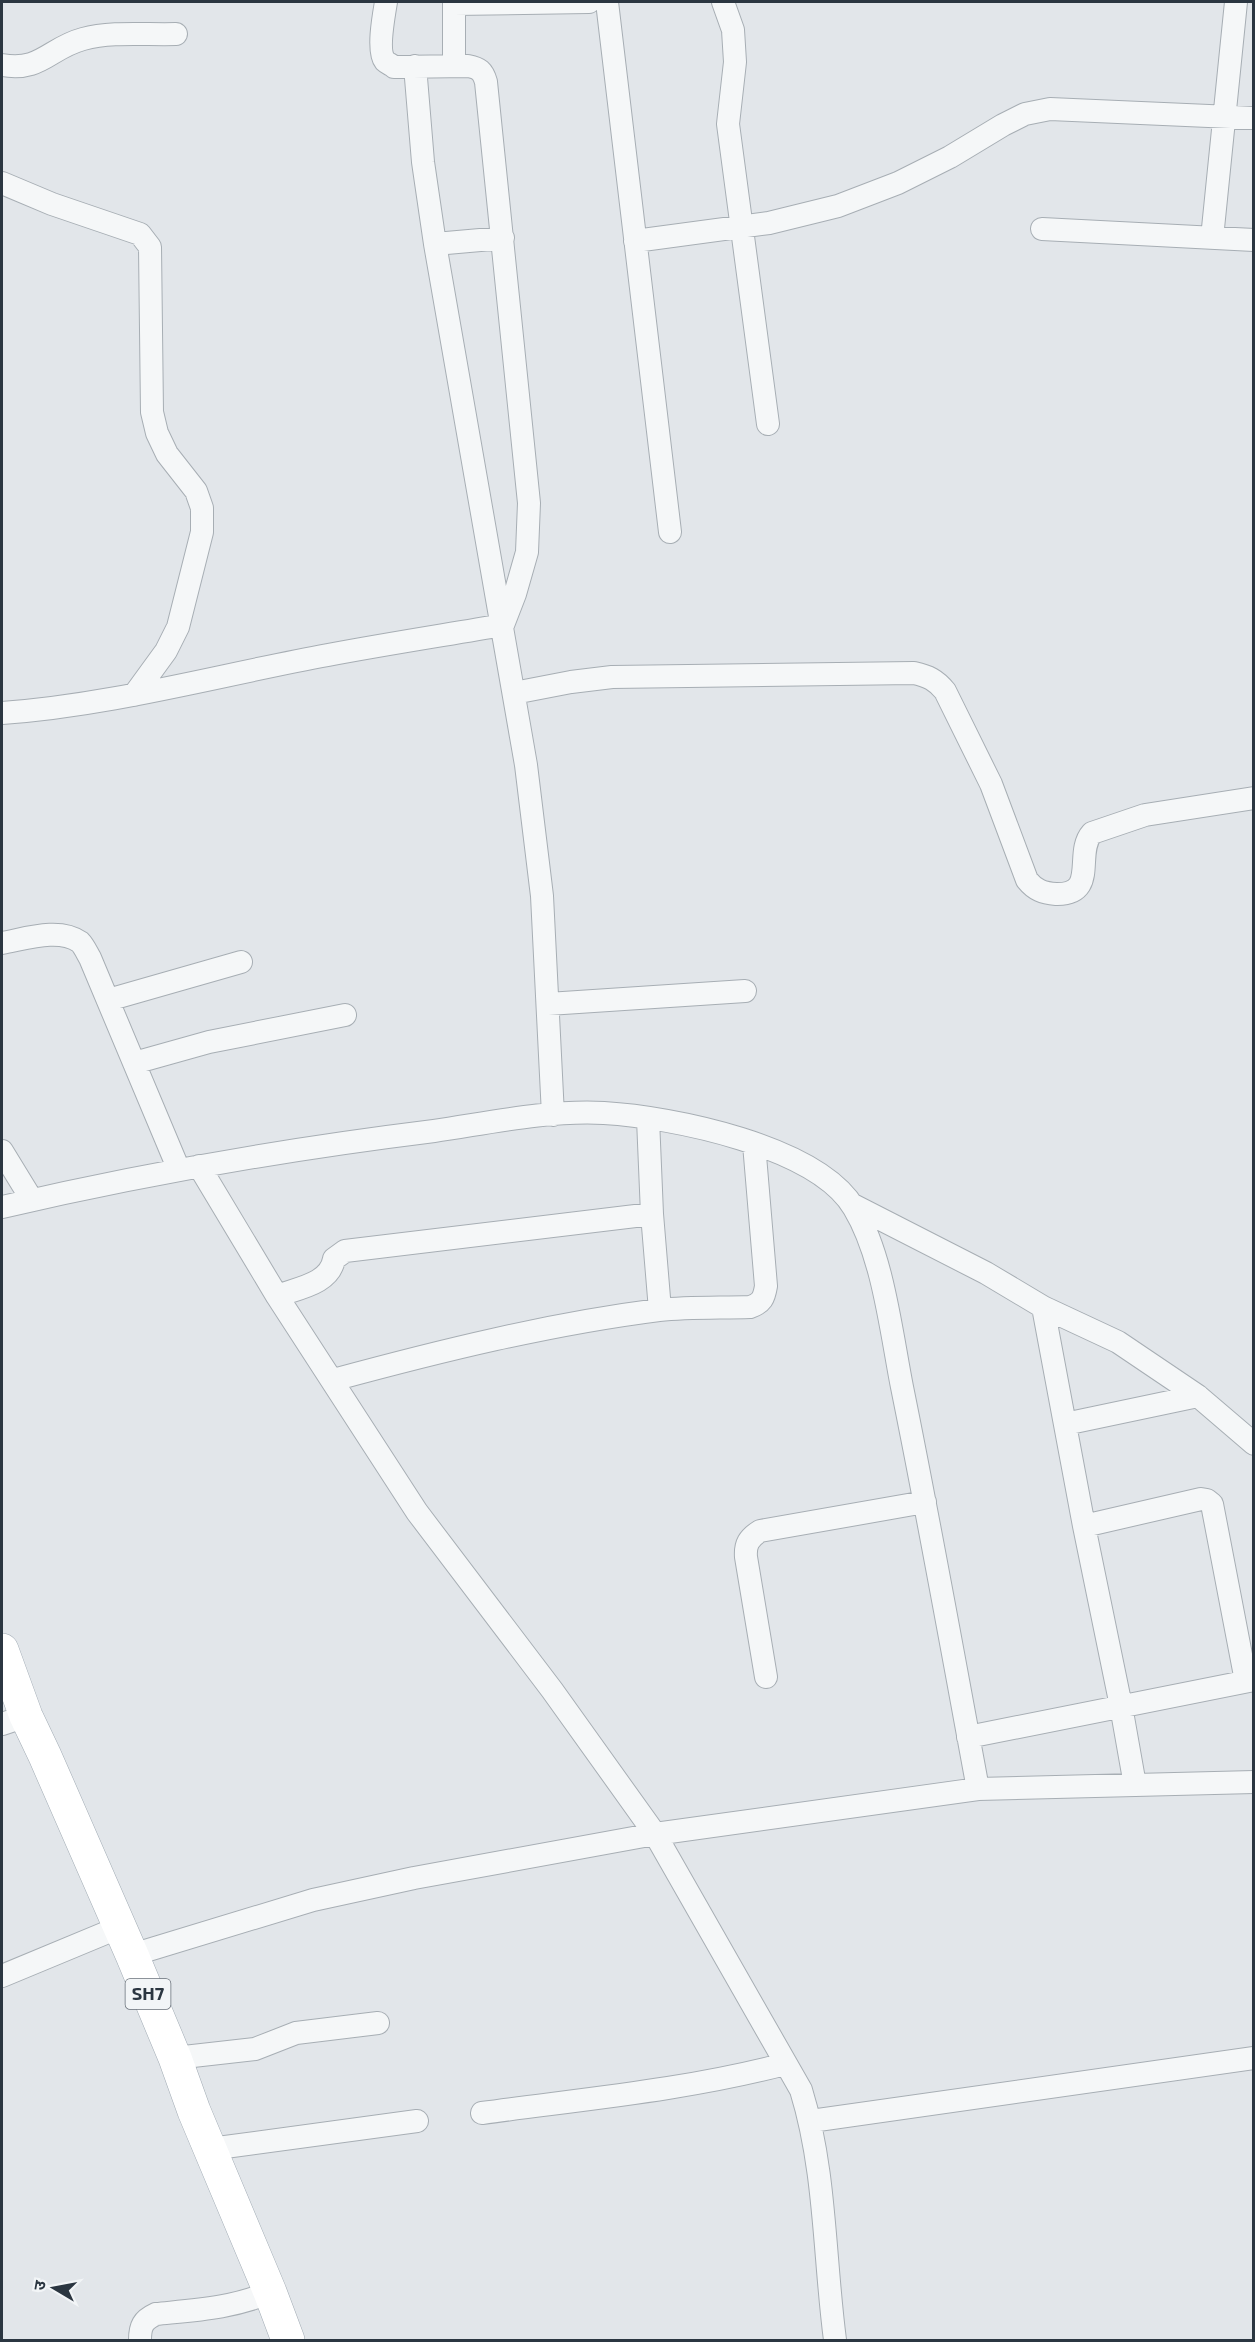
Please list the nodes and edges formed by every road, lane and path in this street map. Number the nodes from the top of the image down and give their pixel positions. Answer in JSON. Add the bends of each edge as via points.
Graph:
{"nodes":[{"id":1,"x":386,"y":2,"type":"edge"},
{"id":2,"x":566,"y":2,"type":"edge"},
{"id":3,"x":589,"y":2,"type":"edge"},
{"id":4,"x":607,"y":2,"type":"edge"},
{"id":5,"x":723,"y":2,"type":"edge"},
{"id":6,"x":1236,"y":2,"type":"edge"},
{"id":7,"x":454,"y":3,"type":"edge"},
{"id":8,"x":176,"y":34,"type":"dead end"},
{"id":9,"x":2,"y":65,"type":"edge"},
{"id":10,"x":415,"y":66,"type":"junction"},
{"id":11,"x":454,"y":66,"type":"junction"},
{"id":12,"x":1225,"y":117,"type":"junction"},
{"id":13,"x":1254,"y":118,"type":"edge"},
{"id":14,"x":2,"y":183,"type":"edge"},
{"id":15,"x":742,"y":226,"type":"junction"},
{"id":16,"x":1042,"y":229,"type":"dead end"},
{"id":17,"x":503,"y":238,"type":"junction"},
{"id":18,"x":1212,"y":238,"type":"junction"},
{"id":19,"x":1254,"y":240,"type":"edge"},
{"id":20,"x":635,"y":242,"type":"junction"},
{"id":21,"x":435,"y":244,"type":"junction"},
{"id":22,"x":768,"y":424,"type":"dead end"},
{"id":23,"x":669,"y":532,"type":"dead end"},
{"id":24,"x":503,"y":625,"type":"junction"},
{"id":25,"x":514,"y":693,"type":"junction"},
{"id":26,"x":134,"y":695,"type":"junction"},
{"id":27,"x":2,"y":712,"type":"edge"},
{"id":28,"x":1254,"y":798,"type":"edge"},
{"id":29,"x":2,"y":944,"type":"edge"},
{"id":30,"x":240,"y":962,"type":"dead end"},
{"id":31,"x":745,"y":991,"type":"dead end"},
{"id":32,"x":108,"y":1000,"type":"junction"},
{"id":33,"x":548,"y":1004,"type":"junction"},
{"id":34,"x":345,"y":1015,"type":"dead end"},
{"id":35,"x":134,"y":1063,"type":"junction"},
{"id":36,"x":553,"y":1115,"type":"junction"},
{"id":37,"x":648,"y":1119,"type":"junction"},
{"id":38,"x":754,"y":1144,"type":"junction"},
{"id":39,"x":2,"y":1151,"type":"edge"},
{"id":40,"x":189,"y":1168,"type":"junction"},
{"id":41,"x":32,"y":1200,"type":"junction"},
{"id":42,"x":853,"y":1205,"type":"junction"},
{"id":43,"x":2,"y":1208,"type":"edge"},
{"id":44,"x":652,"y":1214,"type":"junction"},
{"id":45,"x":277,"y":1296,"type":"junction"},
{"id":46,"x":1043,"y":1307,"type":"junction"},
{"id":47,"x":660,"y":1310,"type":"junction"},
{"id":48,"x":333,"y":1380,"type":"junction"},
{"id":49,"x":1198,"y":1396,"type":"junction"},
{"id":50,"x":1065,"y":1424,"type":"junction"},
{"id":51,"x":1254,"y":1444,"type":"edge"},
{"id":52,"x":926,"y":1502,"type":"junction"},
{"id":53,"x":1084,"y":1526,"type":"junction"},
{"id":54,"x":3,"y":1658,"type":"edge"},
{"id":55,"x":766,"y":1677,"type":"dead end"},
{"id":56,"x":1250,"y":1681,"type":"edge"},
{"id":57,"x":1121,"y":1706,"type":"junction"},
{"id":58,"x":14,"y":1720,"type":"edge"},
{"id":59,"x":968,"y":1737,"type":"junction"},
{"id":60,"x":1254,"y":1782,"type":"edge"},
{"id":61,"x":1135,"y":1785,"type":"junction"},
{"id":62,"x":978,"y":1789,"type":"junction"},
{"id":63,"x":655,"y":1834,"type":"junction"},
{"id":64,"x":126,"y":1941,"type":"junction"},
{"id":65,"x":2,"y":1976,"type":"edge"},
{"id":66,"x":378,"y":2023,"type":"dead end"},
{"id":67,"x":175,"y":2058,"type":"junction"},
{"id":68,"x":1254,"y":2058,"type":"edge"},
{"id":69,"x":785,"y":2064,"type":"junction"},
{"id":70,"x":482,"y":2113,"type":"dead end"},
{"id":71,"x":417,"y":2121,"type":"dead end"},
{"id":72,"x":811,"y":2121,"type":"junction"},
{"id":73,"x":210,"y":2149,"type":"junction"},
{"id":74,"x":270,"y":2292,"type":"junction"},
{"id":75,"x":141,"y":2340,"type":"edge"},
{"id":76,"x":288,"y":2340,"type":"edge"},
{"id":77,"x":835,"y":2340,"type":"edge"}],
"edges":[{"from":1,"to":10,"type":"street","via":[[382,55],[394,67]]},
{"from":2,"to":3,"type":"street"},
{"from":2,"to":7,"type":"street"},
{"from":4,"to":20,"type":"street"},
{"from":5,"to":15,"type":"street","via":[[733,30],[735,62],[728,124]]},
{"from":6,"to":12,"type":"street"},
{"from":7,"to":11,"type":"street"},
{"from":8,"to":9,"type":"street","via":[[83,39],[25,67]]},
{"from":10,"to":11,"type":"street"},
{"from":10,"to":21,"type":"street"},
{"from":11,"to":17,"type":"street","via":[[477,68],[486,82]]},
{"from":12,"to":13,"type":"street"},
{"from":12,"to":15,"type":"street","via":[[1050,109],[1025,114],[898,183],[838,206]]},
{"from":12,"to":18,"type":"street"},
{"from":14,"to":26,"type":"street","via":[[140,234],[150,247],[152,412],[167,454],[196,491],[202,508],[202,532],[178,627]]},
{"from":15,"to":20,"type":"street"},
{"from":15,"to":22,"type":"street"},
{"from":16,"to":18,"type":"street"},
{"from":17,"to":21,"type":"street"},
{"from":17,"to":24,"type":"street","via":[[529,503],[527,552]]},
{"from":18,"to":19,"type":"street"},
{"from":20,"to":23,"type":"street"},
{"from":21,"to":24,"type":"street"},
{"from":24,"to":25,"type":"street"},
{"from":24,"to":26,"type":"street","via":[[327,655]]},
{"from":25,"to":28,"type":"street","via":[[612,678],[914,673],[926,676],[945,691],[991,784],[1027,880],[1034,889],[1046,893],[1067,894],[1076,889],[1082,880],[1087,839],[1092,833],[1145,815]]},
{"from":25,"to":33,"type":"street","via":[[542,896]]},
{"from":26,"to":27,"type":"street","via":[[44,710]]},
{"from":29,"to":32,"type":"street","via":[[53,935],[69,937],[82,944]]},
{"from":30,"to":32,"type":"street"},
{"from":31,"to":33,"type":"street"},
{"from":32,"to":35,"type":"street"},
{"from":33,"to":36,"type":"street"},
{"from":34,"to":35,"type":"street","via":[[209,1042]]},
{"from":35,"to":40,"type":"street"},
{"from":36,"to":37,"type":"street","via":[[603,1113]]},
{"from":36,"to":40,"type":"street","via":[[358,1140]]},
{"from":37,"to":38,"type":"street","via":[[708,1130]]},
{"from":37,"to":44,"type":"street"},
{"from":38,"to":42,"type":"street","via":[[816,1171]]},
{"from":38,"to":47,"type":"street","via":[[764,1298],[750,1307]]},
{"from":39,"to":41,"type":"street"},
{"from":40,"to":41,"type":"street"},
{"from":40,"to":45,"type":"street"},
{"from":41,"to":43,"type":"street"},
{"from":42,"to":46,"type":"street"},
{"from":42,"to":52,"type":"street","via":[[873,1248]]},
{"from":44,"to":45,"type":"street","via":[[345,1251],[334,1259],[331,1270],[322,1279]]},
{"from":44,"to":47,"type":"street"},
{"from":45,"to":48,"type":"street"},
{"from":46,"to":49,"type":"street","via":[[1118,1342]]},
{"from":46,"to":50,"type":"street"},
{"from":47,"to":48,"type":"street","via":[[436,1352]]},
{"from":48,"to":63,"type":"street","via":[[417,1512],[552,1689]]},
{"from":49,"to":50,"type":"street"},
{"from":49,"to":51,"type":"street"},
{"from":50,"to":53,"type":"street"},
{"from":52,"to":55,"type":"street","via":[[760,1531],[750,1537],[745,1546],[746,1557]]},
{"from":52,"to":59,"type":"street"},
{"from":53,"to":56,"type":"street","via":[[1201,1499],[1212,1504]]},
{"from":53,"to":57,"type":"street"},
{"from":54,"to":58,"type":"main road","number":"SH7"},
{"from":56,"to":57,"type":"street"},
{"from":57,"to":59,"type":"street"},
{"from":57,"to":61,"type":"street"},
{"from":58,"to":64,"type":"main road","number":"SH7"},
{"from":59,"to":62,"type":"street"},
{"from":60,"to":61,"type":"street"},
{"from":61,"to":62,"type":"street"},
{"from":62,"to":63,"type":"street"},
{"from":63,"to":64,"type":"street","via":[[414,1878]]},
{"from":63,"to":69,"type":"street"},
{"from":64,"to":65,"type":"street"},
{"from":64,"to":67,"type":"main road","number":"SH7"},
{"from":66,"to":67,"type":"street","via":[[296,2033],[255,2049]]},
{"from":67,"to":73,"type":"main road","number":"SH7"},
{"from":68,"to":72,"type":"street"},
{"from":69,"to":70,"type":"street","via":[[684,2086]]},
{"from":69,"to":72,"type":"street","via":[[801,2090]]},
{"from":71,"to":73,"type":"street"},
{"from":72,"to":77,"type":"street"},
{"from":73,"to":74,"type":"main road","number":"SH7"},
{"from":74,"to":75,"type":"street","via":[[233,2305],[156,2314],[142,2324]]},
{"from":74,"to":76,"type":"main road","number":"SH7"}]}
